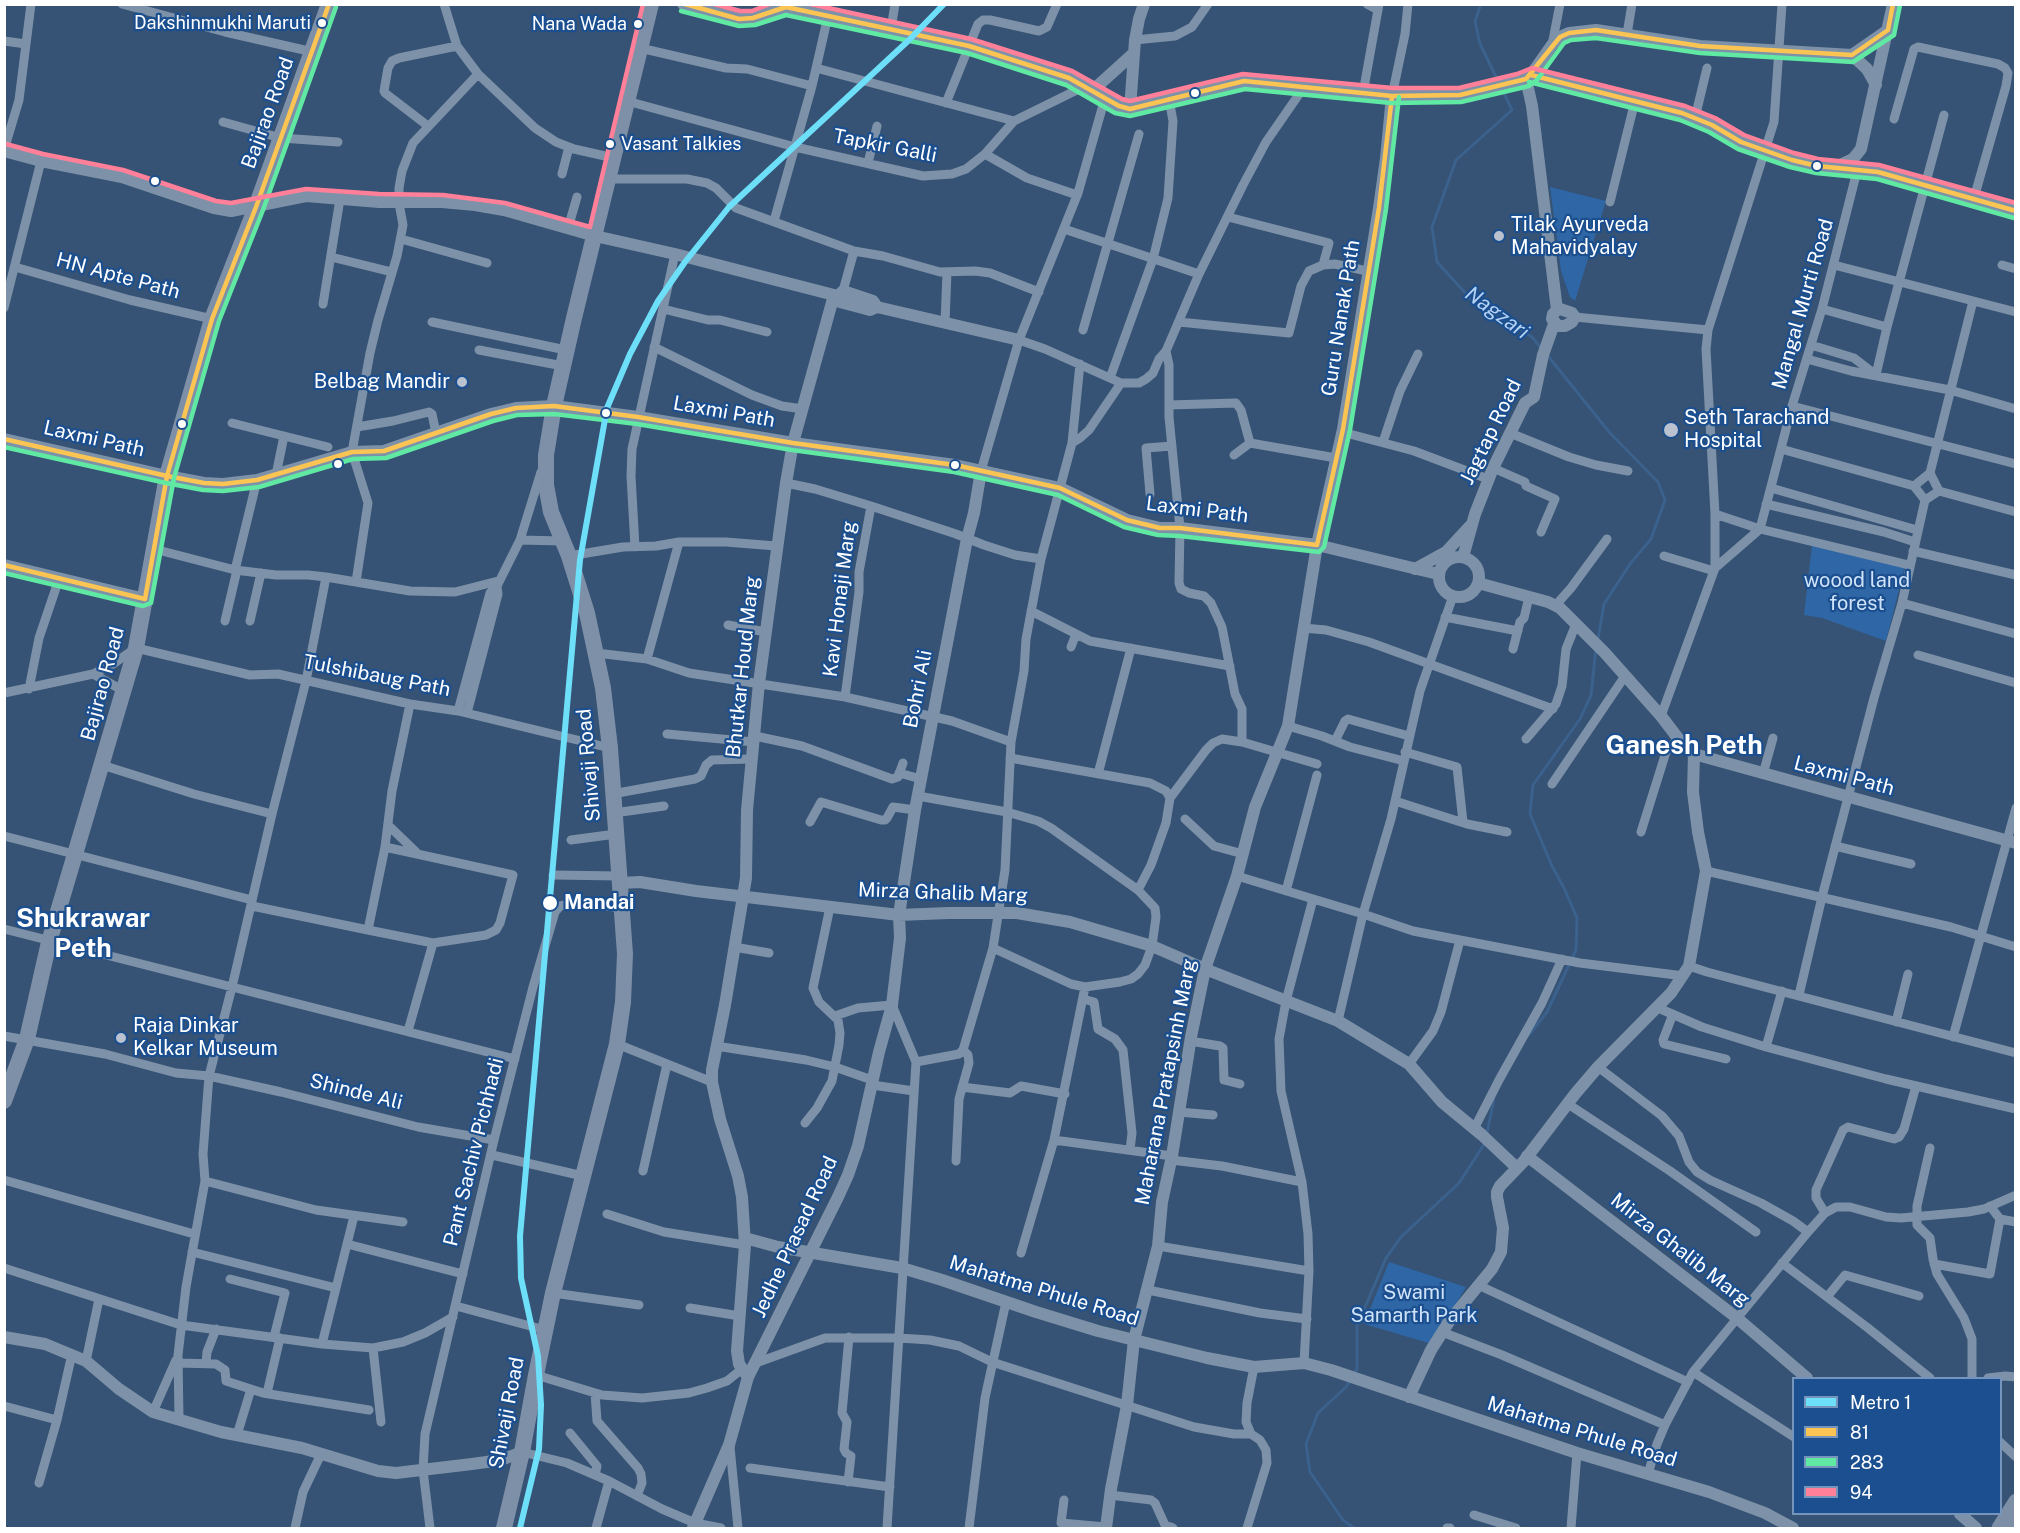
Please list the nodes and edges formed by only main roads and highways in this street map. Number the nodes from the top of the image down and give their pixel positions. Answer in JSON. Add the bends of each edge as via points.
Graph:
{"nodes":[{"id":1,"x":329,"y":4,"type":"edge"},
{"id":2,"x":651,"y":4,"type":"edge"},
{"id":3,"x":4,"y":1101,"type":"edge"},
{"id":4,"x":2016,"y":1501,"type":"edge"},
{"id":5,"x":504,"y":1528,"type":"edge"},
{"id":6,"x":1999,"y":1528,"type":"edge"}],
"edges":[{"from":1,"to":3,"type":"highway","name":"Bajirao Road","via":[[212,319],[167,476],[136,648],[49,942],[27,1039]]},
{"from":2,"to":5,"type":"highway","name":"Shivaji Road","via":[[565,358],[546,455],[551,512],[587,613],[603,688],[622,908],[623,1002],[617,1044],[553,1293]]},
{"from":4,"to":6,"type":"main road"}]}
